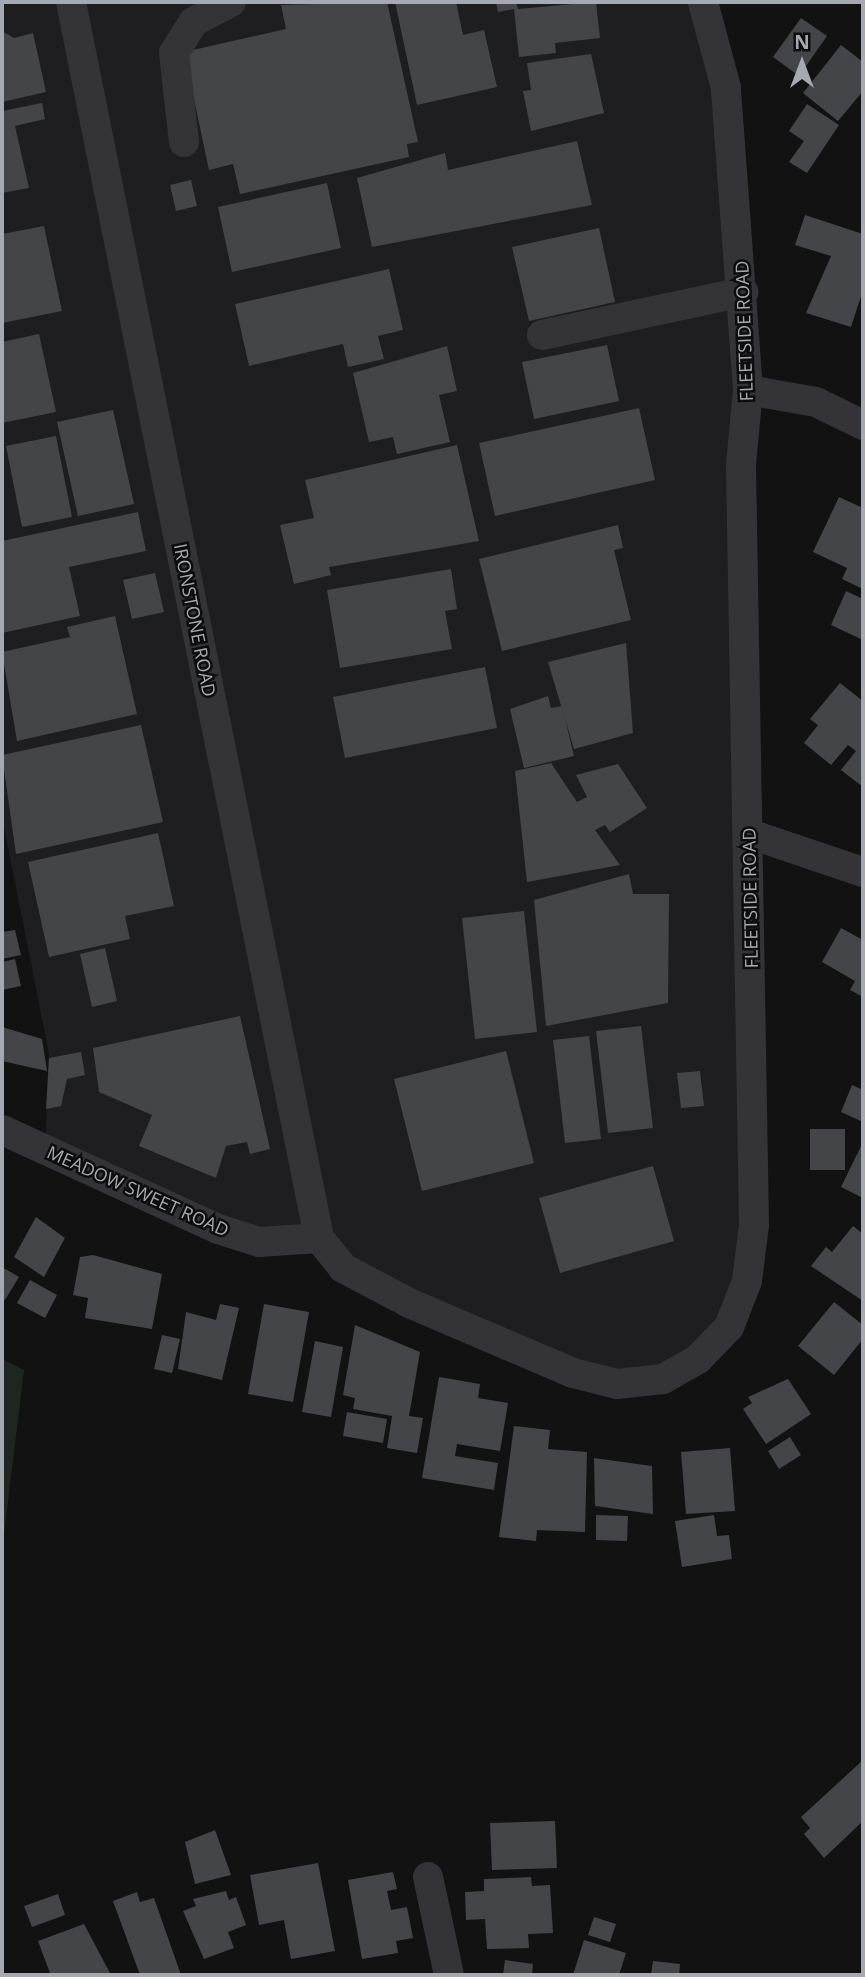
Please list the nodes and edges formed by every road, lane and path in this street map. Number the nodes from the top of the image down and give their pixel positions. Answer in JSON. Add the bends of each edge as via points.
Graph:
{"nodes":[{"id":1,"x":71,"y":2,"type":"edge"},
{"id":2,"x":230,"y":2,"type":"edge"},
{"id":3,"x":703,"y":2,"type":"edge"},
{"id":4,"x":184,"y":142,"type":"dead end"},
{"id":5,"x":743,"y":292,"type":"junction"},
{"id":6,"x":542,"y":335,"type":"dead end"},
{"id":7,"x":748,"y":390,"type":"junction"},
{"id":8,"x":863,"y":425,"type":"edge"},
{"id":9,"x":750,"y":834,"type":"junction"},
{"id":10,"x":863,"y":872,"type":"edge"},
{"id":11,"x":2,"y":1130,"type":"edge"},
{"id":12,"x":319,"y":1238,"type":"junction"},
{"id":13,"x":428,"y":1877,"type":"dead end"},
{"id":14,"x":449,"y":1975,"type":"edge"}],
"edges":[{"from":1,"to":12,"type":"street","name":"IRONSTONE ROAD"},
{"from":2,"to":4,"type":"street","via":[[193,22],[174,53]]},
{"from":3,"to":5,"type":"street","name":"FLEETSIDE ROAD","via":[[726,88]]},
{"from":5,"to":6,"type":"street"},
{"from":5,"to":7,"type":"street","name":"FLEETSIDE ROAD"},
{"from":7,"to":8,"type":"street","via":[[816,402]]},
{"from":7,"to":9,"type":"street","name":"FLEETSIDE ROAD","via":[[741,464]]},
{"from":9,"to":10,"type":"street"},
{"from":9,"to":12,"type":"street","name":"FLEETSIDE ROAD","via":[[754,1224],[747,1281],[729,1327],[698,1359],[663,1379],[617,1384],[573,1373],[343,1268]]},
{"from":11,"to":12,"type":"street","name":"MEADOW SWEET ROAD","via":[[218,1229],[259,1242]]},
{"from":13,"to":14,"type":"street"}]}
